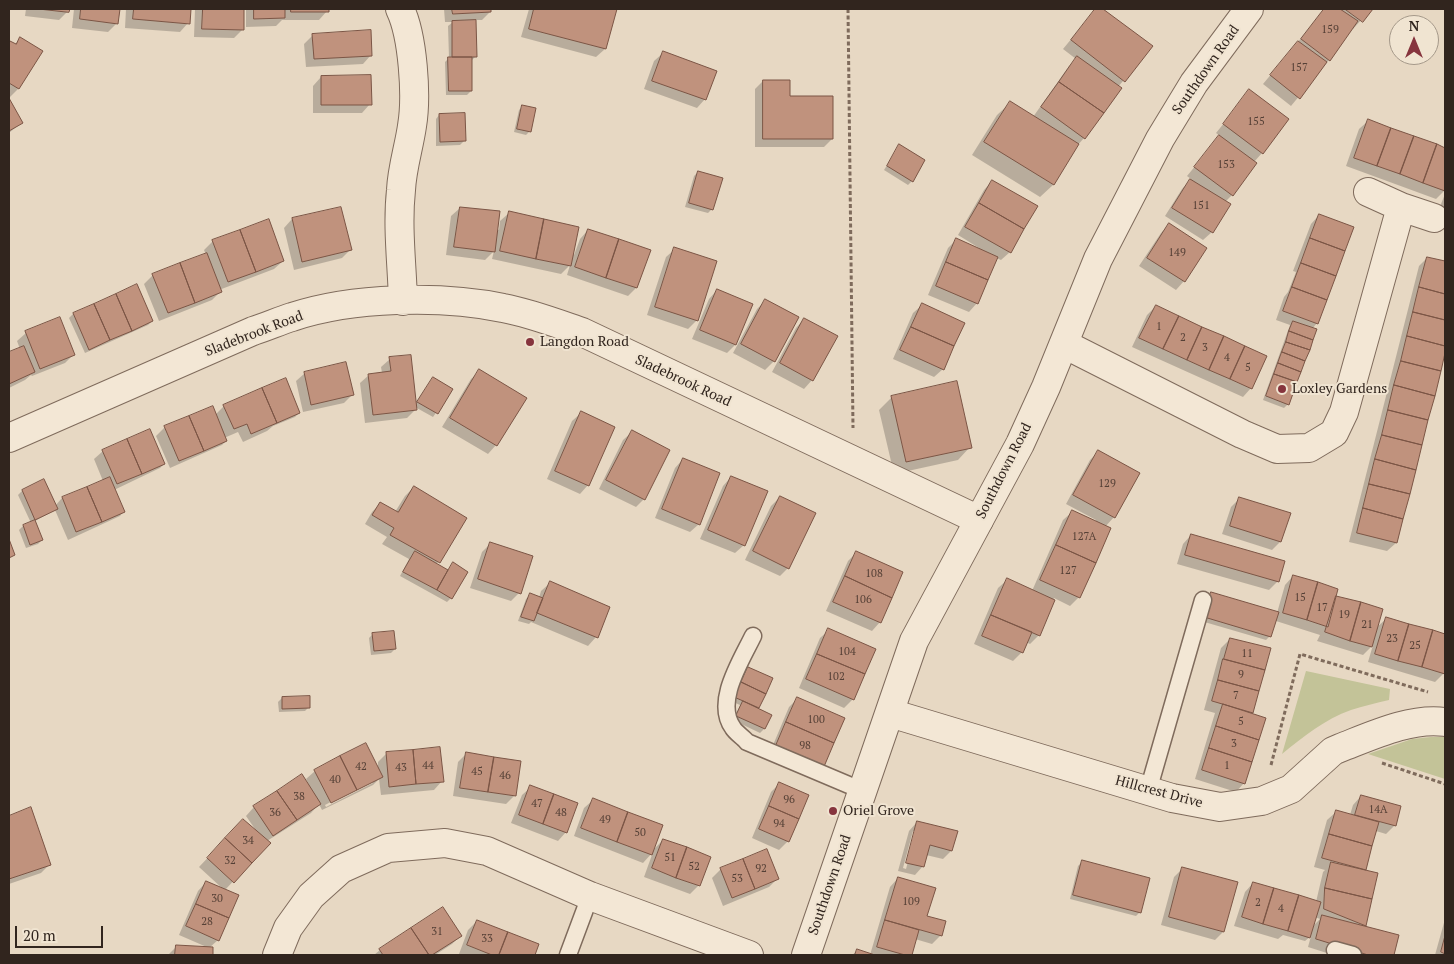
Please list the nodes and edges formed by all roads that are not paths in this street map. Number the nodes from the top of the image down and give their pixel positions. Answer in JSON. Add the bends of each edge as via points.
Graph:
{"nodes":[{"id":1,"x":400,"y":9,"type":"edge"},
{"id":2,"x":1249,"y":9,"type":"edge"},
{"id":3,"x":1368,"y":192,"type":"dead end"},
{"id":4,"x":1401,"y":207,"type":"junction"},
{"id":5,"x":1434,"y":218,"type":"dead end"},
{"id":6,"x":403,"y":301,"type":"junction"},
{"id":7,"x":1064,"y":344,"type":"junction"},
{"id":8,"x":9,"y":438,"type":"edge"},
{"id":9,"x":979,"y":520,"type":"junction"},
{"id":10,"x":1202,"y":600,"type":"dead end"},
{"id":11,"x":753,"y":636,"type":"dead end"},
{"id":12,"x":890,"y":713,"type":"junction"},
{"id":13,"x":1439,"y":721,"type":"edge"},
{"id":14,"x":863,"y":791,"type":"junction"},
{"id":15,"x":1148,"y":791,"type":"junction"},
{"id":16,"x":590,"y":896,"type":"junction"},
{"id":17,"x":1335,"y":950,"type":"dead end"},
{"id":18,"x":277,"y":955,"type":"edge"},
{"id":19,"x":568,"y":955,"type":"edge"},
{"id":20,"x":749,"y":955,"type":"edge"},
{"id":21,"x":806,"y":955,"type":"edge"},
{"id":22,"x":1352,"y":955,"type":"edge"}],
"edges":[{"from":1,"to":6,"type":"street","via":[[407,33],[414,100],[399,221]]},
{"from":2,"to":7,"type":"street","name":"Southdown Road","via":[[1194,83],[1160,140],[1098,260]]},
{"from":3,"to":4,"type":"street"},
{"from":4,"to":5,"type":"street"},
{"from":4,"to":7,"type":"street","via":[[1344,412],[1334,433],[1309,448],[1277,449]]},
{"from":6,"to":8,"type":"street","name":"Sladebrook Road","via":[[333,307],[293,316]]},
{"from":6,"to":9,"type":"street","name":"Sladebrook Road","via":[[467,303],[502,308],[582,332]]},
{"from":7,"to":9,"type":"street","name":"Southdown Road","via":[[1020,444]]},
{"from":9,"to":12,"type":"street","name":"Southdown Road","via":[[914,641]]},
{"from":10,"to":15,"type":"lane"},
{"from":11,"to":14,"type":"lane","via":[[728,689],[726,707],[732,727],[747,742]]},
{"from":12,"to":14,"type":"street","name":"Southdown Road"},
{"from":12,"to":15,"type":"street","name":"Hillcrest Drive"},
{"from":13,"to":15,"type":"street","name":"Hillcrest Drive","via":[[1393,728],[1333,751],[1290,789],[1262,801],[1220,807]]},
{"from":14,"to":21,"type":"street","name":"Southdown Road"},
{"from":16,"to":18,"type":"street","via":[[487,851],[445,842],[388,848],[341,870],[311,896],[288,928]]},
{"from":16,"to":19,"type":"lane"},
{"from":16,"to":20,"type":"street"},
{"from":17,"to":22,"type":"lane"}]}
